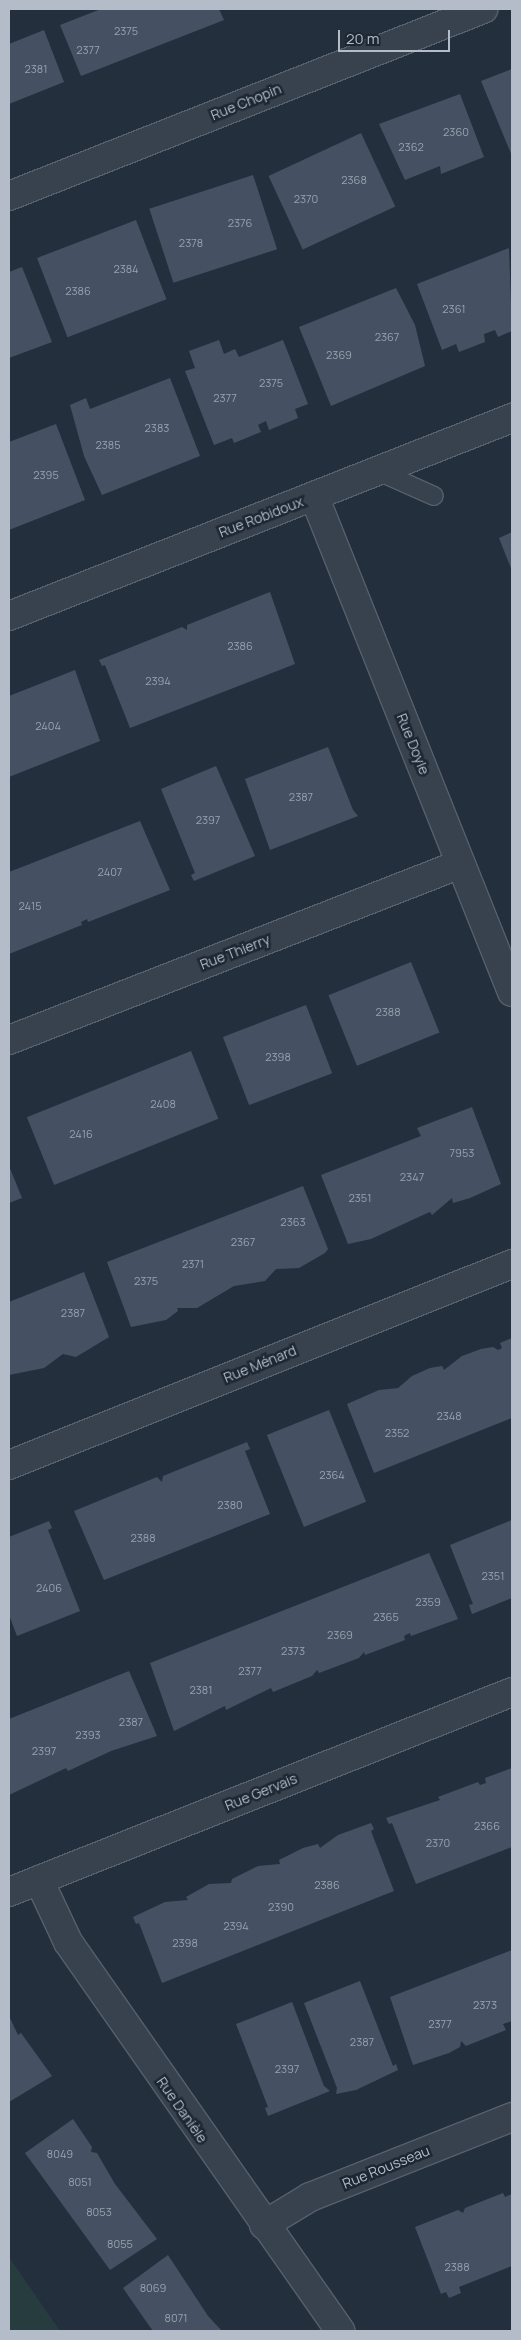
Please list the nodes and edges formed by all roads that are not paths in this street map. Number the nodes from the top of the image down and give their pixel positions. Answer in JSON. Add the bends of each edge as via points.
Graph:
{"nodes":[{"id":1,"x":483,"y":9,"type":"edge"},
{"id":2,"x":9,"y":196,"type":"edge"},
{"id":3,"x":512,"y":418,"type":"edge"},
{"id":4,"x":378,"y":471,"type":"junction"},
{"id":5,"x":314,"y":496,"type":"junction"},
{"id":6,"x":434,"y":496,"type":"dead end"},
{"id":7,"x":9,"y":616,"type":"edge"},
{"id":8,"x":461,"y":864,"type":"junction"},
{"id":9,"x":512,"y":992,"type":"edge"},
{"id":10,"x":9,"y":1040,"type":"edge"},
{"id":11,"x":512,"y":1264,"type":"edge"},
{"id":12,"x":9,"y":1464,"type":"edge"},
{"id":13,"x":512,"y":1692,"type":"edge"},
{"id":14,"x":39,"y":1880,"type":"junction"},
{"id":15,"x":9,"y":1892,"type":"edge"},
{"id":16,"x":512,"y":2117,"type":"edge"},
{"id":17,"x":264,"y":2226,"type":"junction"},
{"id":18,"x":340,"y":2331,"type":"edge"}],
"edges":[{"from":1,"to":2,"type":"street","name":"Rue Chopin"},
{"from":3,"to":4,"type":"street","name":"Rue Robidoux"},
{"from":4,"to":5,"type":"street","name":"Rue Robidoux"},
{"from":4,"to":6,"type":"lane"},
{"from":5,"to":7,"type":"street","name":"Rue Robidoux"},
{"from":5,"to":8,"type":"street","name":"Rue Doyle"},
{"from":8,"to":9,"type":"street","name":"Rue Doyle"},
{"from":8,"to":10,"type":"street","name":"Rue Thierry"},
{"from":11,"to":12,"type":"street","name":"Rue Ménard"},
{"from":13,"to":14,"type":"street","name":"Rue Gervais"},
{"from":14,"to":15,"type":"street","name":"Rue Gervais"},
{"from":14,"to":17,"type":"street","name":"Rue Danièle","via":[[68,1942]]},
{"from":16,"to":17,"type":"street","name":"Rue Rousseau","via":[[310,2197]]},
{"from":17,"to":18,"type":"street","name":"Rue Danièle"}]}
